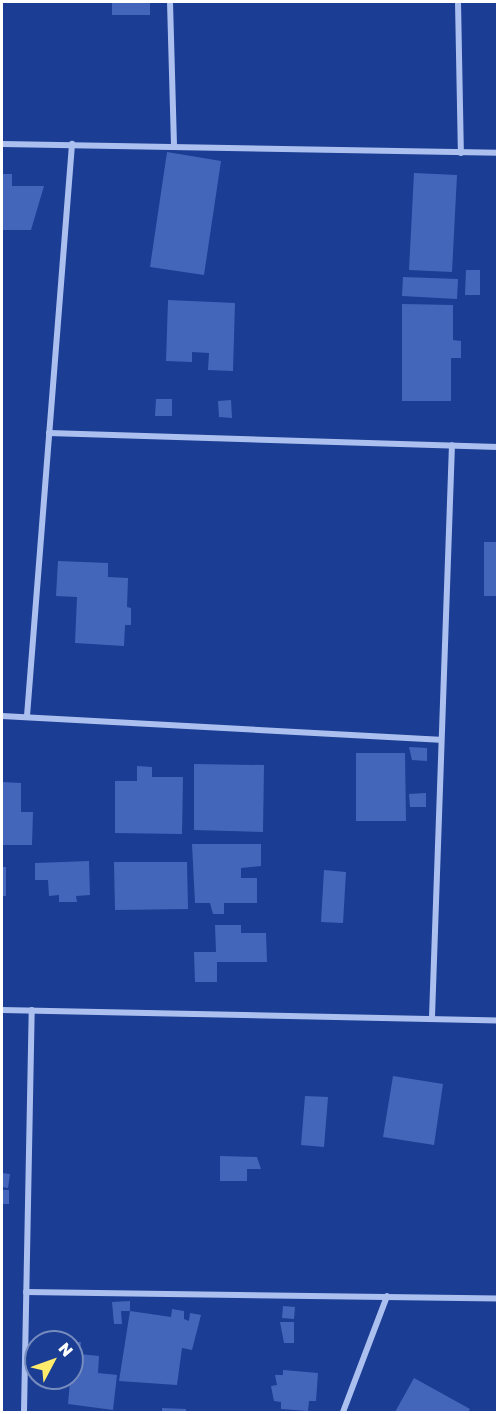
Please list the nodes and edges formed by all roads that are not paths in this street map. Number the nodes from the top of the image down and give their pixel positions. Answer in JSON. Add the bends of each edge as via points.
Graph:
{"nodes":[{"id":1,"x":170,"y":2,"type":"edge"},
{"id":2,"x":458,"y":2,"type":"edge"},
{"id":3,"x":2,"y":144,"type":"edge"},
{"id":4,"x":72,"y":144,"type":"junction"},
{"id":5,"x":174,"y":145,"type":"junction"},
{"id":6,"x":461,"y":153,"type":"junction"},
{"id":7,"x":498,"y":153,"type":"edge"},
{"id":8,"x":49,"y":433,"type":"junction"},
{"id":9,"x":452,"y":445,"type":"junction"},
{"id":10,"x":498,"y":447,"type":"edge"},
{"id":11,"x":2,"y":716,"type":"edge"},
{"id":12,"x":27,"y":716,"type":"junction"},
{"id":13,"x":439,"y":740,"type":"junction"},
{"id":14,"x":2,"y":1010,"type":"edge"},
{"id":15,"x":32,"y":1010,"type":"junction"},
{"id":16,"x":432,"y":1017,"type":"junction"},
{"id":17,"x":498,"y":1020,"type":"edge"},
{"id":18,"x":26,"y":1292,"type":"junction"},
{"id":19,"x":387,"y":1296,"type":"junction"},
{"id":20,"x":498,"y":1299,"type":"edge"},
{"id":21,"x":24,"y":1413,"type":"edge"},
{"id":22,"x":343,"y":1413,"type":"edge"}],
"edges":[{"from":1,"to":5,"type":"street"},
{"from":2,"to":6,"type":"street"},
{"from":3,"to":4,"type":"street"},
{"from":4,"to":5,"type":"street"},
{"from":4,"to":8,"type":"street"},
{"from":5,"to":6,"type":"street"},
{"from":6,"to":7,"type":"street"},
{"from":8,"to":9,"type":"street"},
{"from":8,"to":12,"type":"street"},
{"from":9,"to":10,"type":"street"},
{"from":9,"to":13,"type":"street"},
{"from":11,"to":12,"type":"street"},
{"from":12,"to":13,"type":"street"},
{"from":13,"to":16,"type":"street"},
{"from":14,"to":15,"type":"street"},
{"from":15,"to":16,"type":"street"},
{"from":15,"to":18,"type":"street"},
{"from":16,"to":17,"type":"street"},
{"from":18,"to":19,"type":"street"},
{"from":18,"to":21,"type":"street"},
{"from":19,"to":20,"type":"street"},
{"from":19,"to":22,"type":"street"}]}
